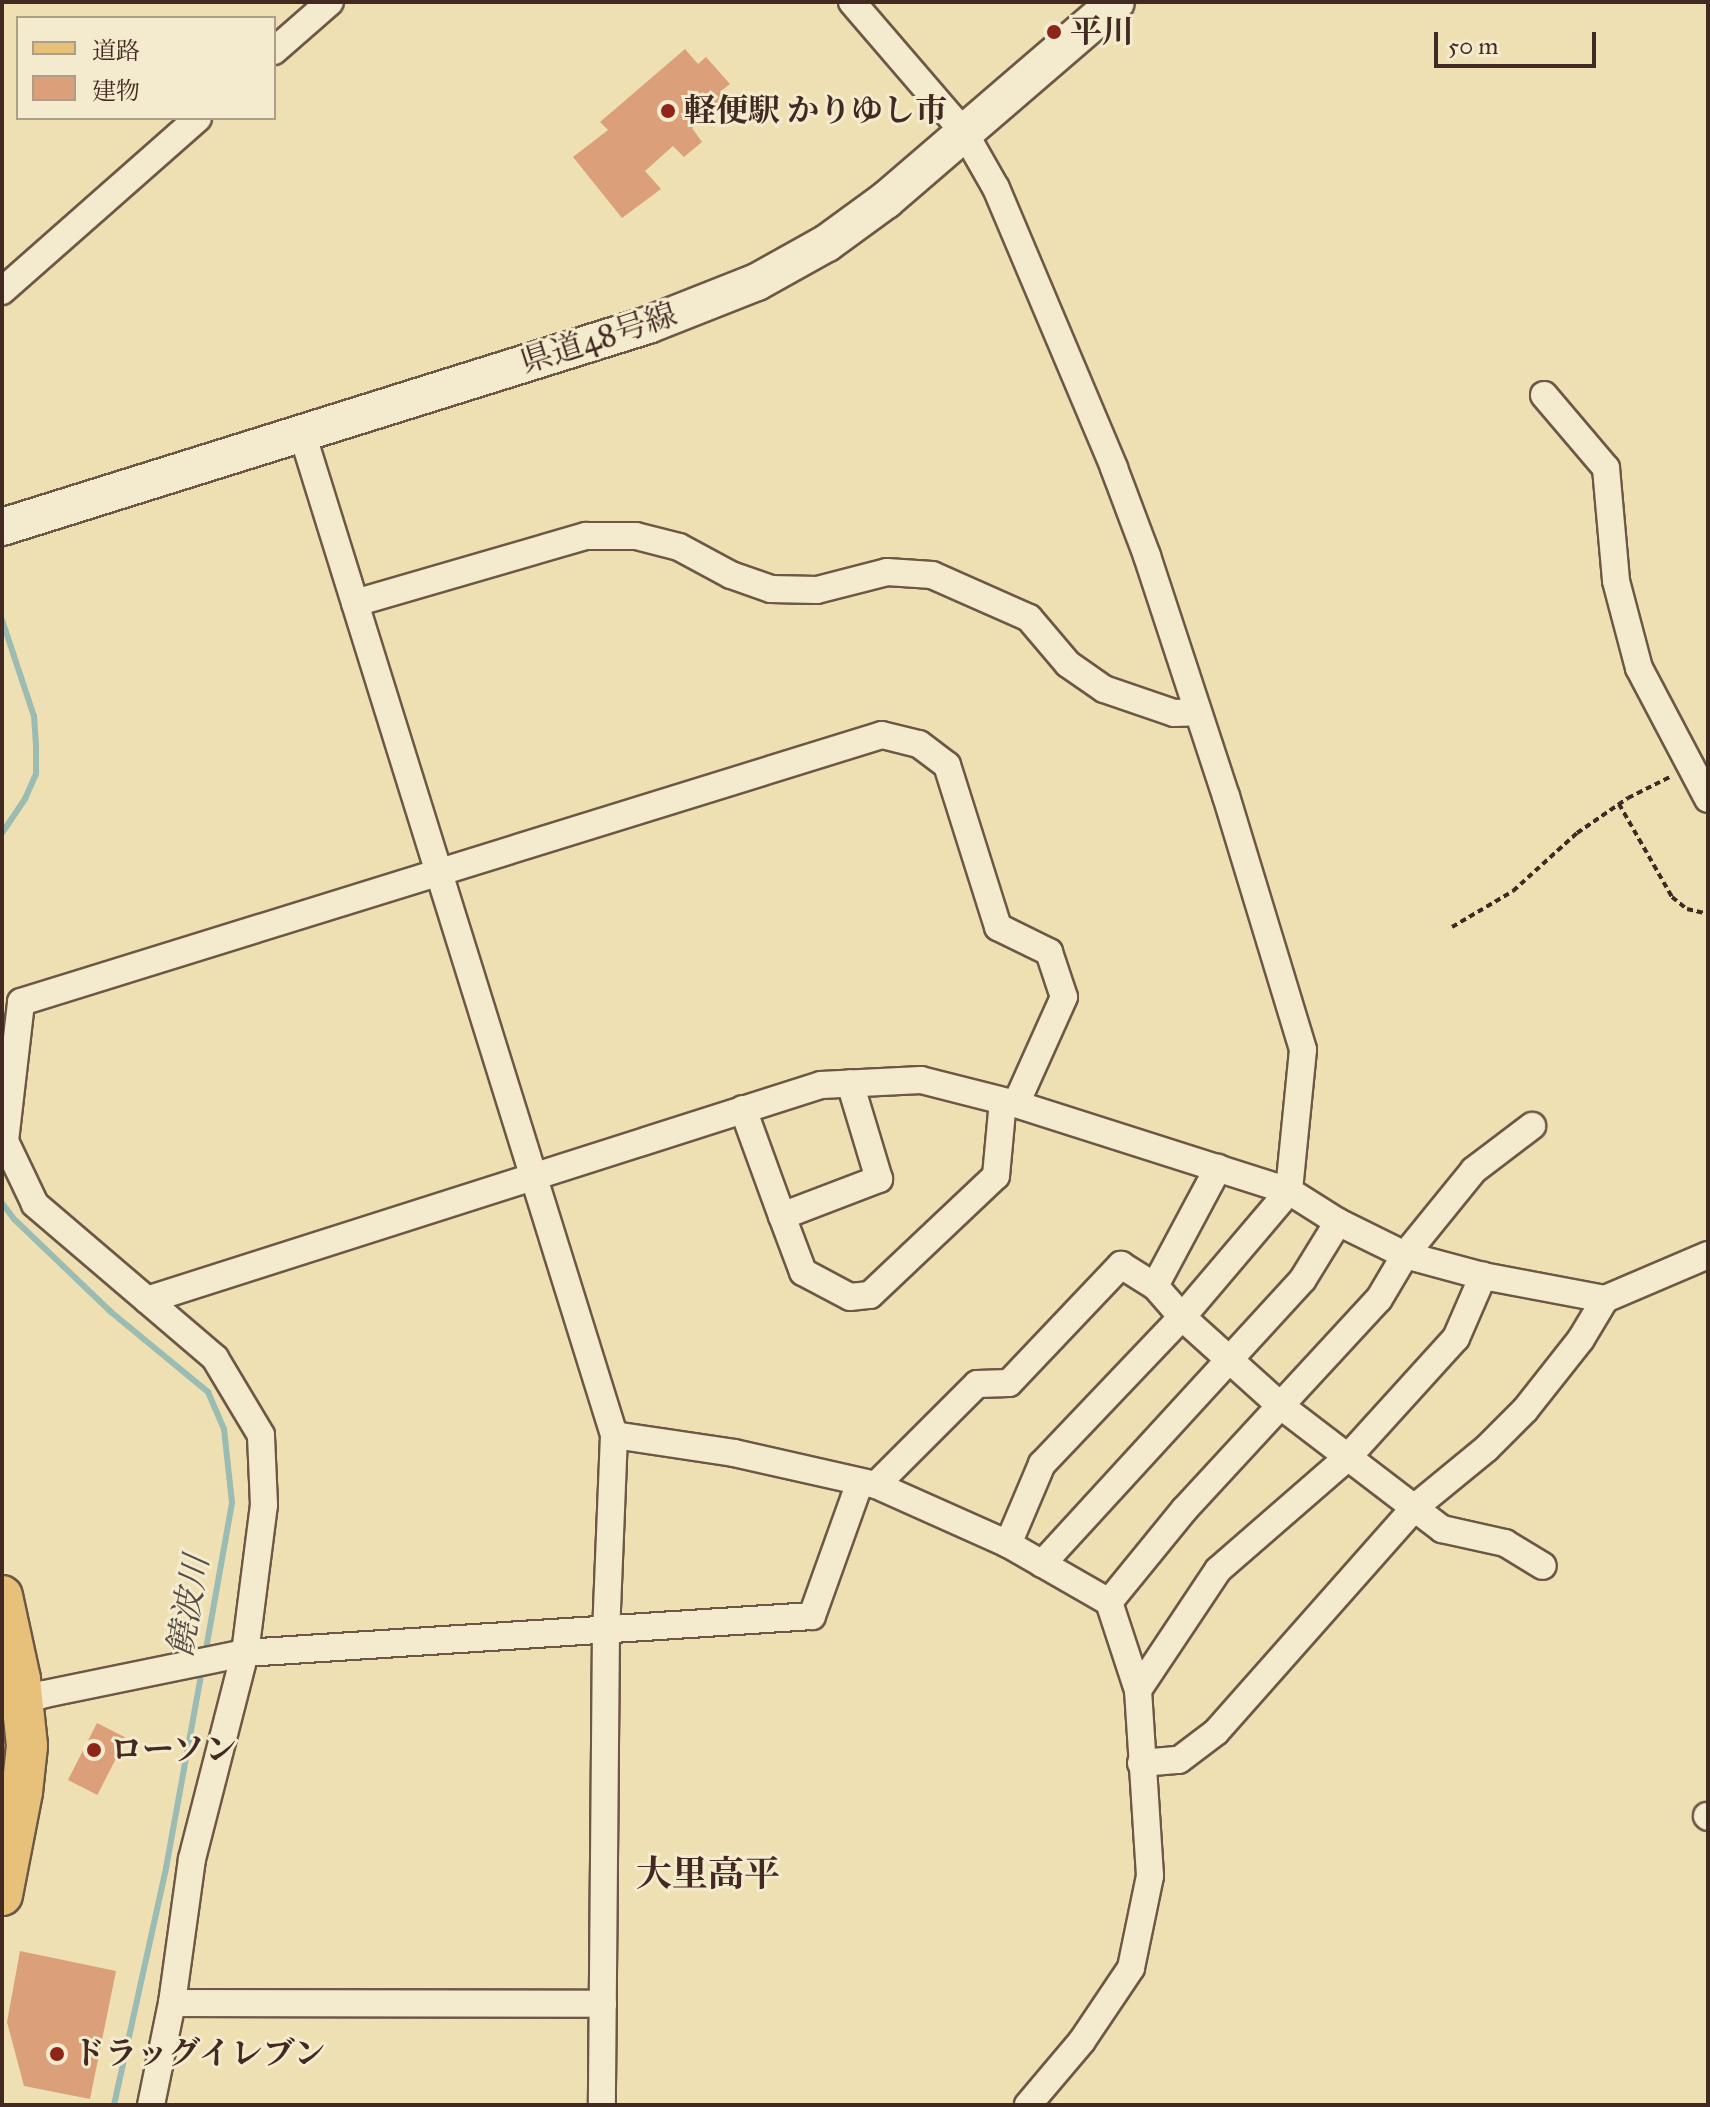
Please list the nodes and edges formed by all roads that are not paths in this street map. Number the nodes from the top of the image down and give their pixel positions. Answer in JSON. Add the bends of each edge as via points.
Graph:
{"nodes":[{"id":1,"x":330,"y":2,"type":"edge"},
{"id":2,"x":852,"y":2,"type":"edge"},
{"id":3,"x":1116,"y":2,"type":"edge"},
{"id":4,"x":276,"y":49,"type":"edge"},
{"id":5,"x":196,"y":120,"type":"edge"},
{"id":6,"x":964,"y":132,"type":"junction"},
{"id":7,"x":2,"y":291,"type":"edge"},
{"id":8,"x":1544,"y":395,"type":"dead end"},
{"id":9,"x":302,"y":433,"type":"junction"},
{"id":10,"x":2,"y":527,"type":"edge"},
{"id":11,"x":355,"y":603,"type":"junction"},
{"id":12,"x":1198,"y":712,"type":"junction"},
{"id":13,"x":1708,"y":799,"type":"edge"},
{"id":14,"x":439,"y":874,"type":"junction"},
{"id":15,"x":850,"y":1083,"type":"junction"},
{"id":16,"x":1009,"y":1103,"type":"junction"},
{"id":17,"x":743,"y":1109,"type":"junction"},
{"id":18,"x":1532,"y":1126,"type":"dead end"},
{"id":19,"x":1218,"y":1168,"type":"junction"},
{"id":20,"x":530,"y":1176,"type":"junction"},
{"id":21,"x":1289,"y":1191,"type":"junction"},
{"id":22,"x":782,"y":1216,"type":"junction"},
{"id":23,"x":1338,"y":1222,"type":"junction"},
{"id":24,"x":1405,"y":1255,"type":"junction"},
{"id":25,"x":1708,"y":1255,"type":"edge"},
{"id":26,"x":1483,"y":1276,"type":"junction"},
{"id":27,"x":1155,"y":1286,"type":"junction"},
{"id":28,"x":1605,"y":1299,"type":"junction"},
{"id":29,"x":147,"y":1300,"type":"junction"},
{"id":30,"x":1182,"y":1317,"type":"junction"},
{"id":31,"x":1230,"y":1359,"type":"junction"},
{"id":32,"x":1281,"y":1406,"type":"junction"},
{"id":33,"x":614,"y":1435,"type":"junction"},
{"id":34,"x":1348,"y":1457,"type":"junction"},
{"id":35,"x":868,"y":1484,"type":"junction"},
{"id":36,"x":1414,"y":1508,"type":"junction"},
{"id":37,"x":1008,"y":1544,"type":"junction"},
{"id":38,"x":1042,"y":1564,"type":"junction"},
{"id":39,"x":1543,"y":1566,"type":"dead end"},
{"id":40,"x":2,"y":1596,"type":"edge"},
{"id":41,"x":1109,"y":1602,"type":"junction"},
{"id":42,"x":606,"y":1630,"type":"junction"},
{"id":43,"x":245,"y":1653,"type":"junction"},
{"id":44,"x":1138,"y":1690,"type":"junction"},
{"id":45,"x":12,"y":1704,"type":"edge"},
{"id":46,"x":1141,"y":1763,"type":"junction"},
{"id":47,"x":2,"y":1895,"type":"edge"},
{"id":48,"x":172,"y":2003,"type":"junction"},
{"id":49,"x":603,"y":2004,"type":"junction"},
{"id":50,"x":151,"y":2105,"type":"edge"},
{"id":51,"x":602,"y":2105,"type":"edge"},
{"id":52,"x":1028,"y":2105,"type":"edge"}],
"edges":[{"from":1,"to":4,"type":"street"},
{"from":2,"to":6,"type":"street"},
{"from":3,"to":6,"type":"main road","name":"県道48号線"},
{"from":5,"to":7,"type":"street"},
{"from":6,"to":9,"type":"main road","name":"県道48号線","via":[[855,223],[757,282],[648,325]]},
{"from":6,"to":12,"type":"street","via":[[996,188],[1114,468]]},
{"from":8,"to":13,"type":"street","via":[[1606,468],[1616,581],[1639,668]]},
{"from":9,"to":10,"type":"main road","name":"県道48号線"},
{"from":9,"to":11,"type":"street"},
{"from":11,"to":12,"type":"street","via":[[586,536],[636,536],[679,547],[771,589],[817,590],[887,572],[932,575],[1029,618],[1068,664],[1104,689],[1174,713]]},
{"from":11,"to":14,"type":"street"},
{"from":12,"to":21,"type":"street","via":[[1303,1050]]},
{"from":14,"to":16,"type":"street","via":[[882,735],[919,744],[947,765],[998,927],[1049,952],[1064,997]]},
{"from":14,"to":20,"type":"street"},
{"from":14,"to":29,"type":"street","via":[[21,1002],[5,1141],[35,1204]]},
{"from":15,"to":16,"type":"street","via":[[921,1080]]},
{"from":15,"to":17,"type":"street","via":[[821,1085]]},
{"from":15,"to":22,"type":"street","via":[[879,1179]]},
{"from":16,"to":19,"type":"street"},
{"from":16,"to":22,"type":"street","via":[[996,1176],[870,1295],[850,1297],[803,1272]]},
{"from":17,"to":20,"type":"street"},
{"from":17,"to":22,"type":"street"},
{"from":18,"to":24,"type":"street","via":[[1474,1170]]},
{"from":19,"to":21,"type":"street"},
{"from":19,"to":27,"type":"street"},
{"from":20,"to":29,"type":"street"},
{"from":20,"to":33,"type":"street"},
{"from":21,"to":23,"type":"street"},
{"from":21,"to":30,"type":"street"},
{"from":23,"to":24,"type":"street"},
{"from":23,"to":31,"type":"street","via":[[1303,1279]]},
{"from":24,"to":26,"type":"street"},
{"from":24,"to":32,"type":"street","via":[[1379,1299]]},
{"from":25,"to":28,"type":"street"},
{"from":26,"to":28,"type":"street"},
{"from":26,"to":34,"type":"street","via":[[1456,1338]]},
{"from":27,"to":30,"type":"street"},
{"from":27,"to":35,"type":"street","via":[[1121,1265],[1009,1383],[977,1384]]},
{"from":28,"to":36,"type":"street","via":[[1525,1410]]},
{"from":29,"to":43,"type":"street","via":[[215,1358],[261,1435],[264,1505]]},
{"from":30,"to":31,"type":"street"},
{"from":30,"to":37,"type":"street","via":[[1042,1464]]},
{"from":31,"to":32,"type":"street"},
{"from":31,"to":38,"type":"street"},
{"from":32,"to":34,"type":"street"},
{"from":32,"to":41,"type":"street","via":[[1184,1510]]},
{"from":33,"to":35,"type":"street","via":[[734,1453]]},
{"from":33,"to":42,"type":"street"},
{"from":34,"to":36,"type":"street"},
{"from":34,"to":44,"type":"street","via":[[1218,1570]]},
{"from":35,"to":37,"type":"street"},
{"from":35,"to":42,"type":"street","via":[[812,1616]]},
{"from":36,"to":39,"type":"street","via":[[1442,1529],[1505,1543]]},
{"from":36,"to":46,"type":"street","via":[[1216,1732],[1179,1760]]},
{"from":37,"to":38,"type":"street"},
{"from":38,"to":41,"type":"street"},
{"from":40,"to":45,"type":"main road"},
{"from":41,"to":44,"type":"street"},
{"from":42,"to":43,"type":"street"},
{"from":42,"to":49,"type":"street"},
{"from":43,"to":45,"type":"street"},
{"from":43,"to":48,"type":"street","via":[[192,1859]]},
{"from":44,"to":46,"type":"street"},
{"from":45,"to":47,"type":"main road","via":[[27,1746]]},
{"from":46,"to":52,"type":"street","via":[[1150,1876],[1131,1968],[1082,2041]]},
{"from":48,"to":49,"type":"street"},
{"from":48,"to":50,"type":"street"},
{"from":49,"to":51,"type":"street"}]}
